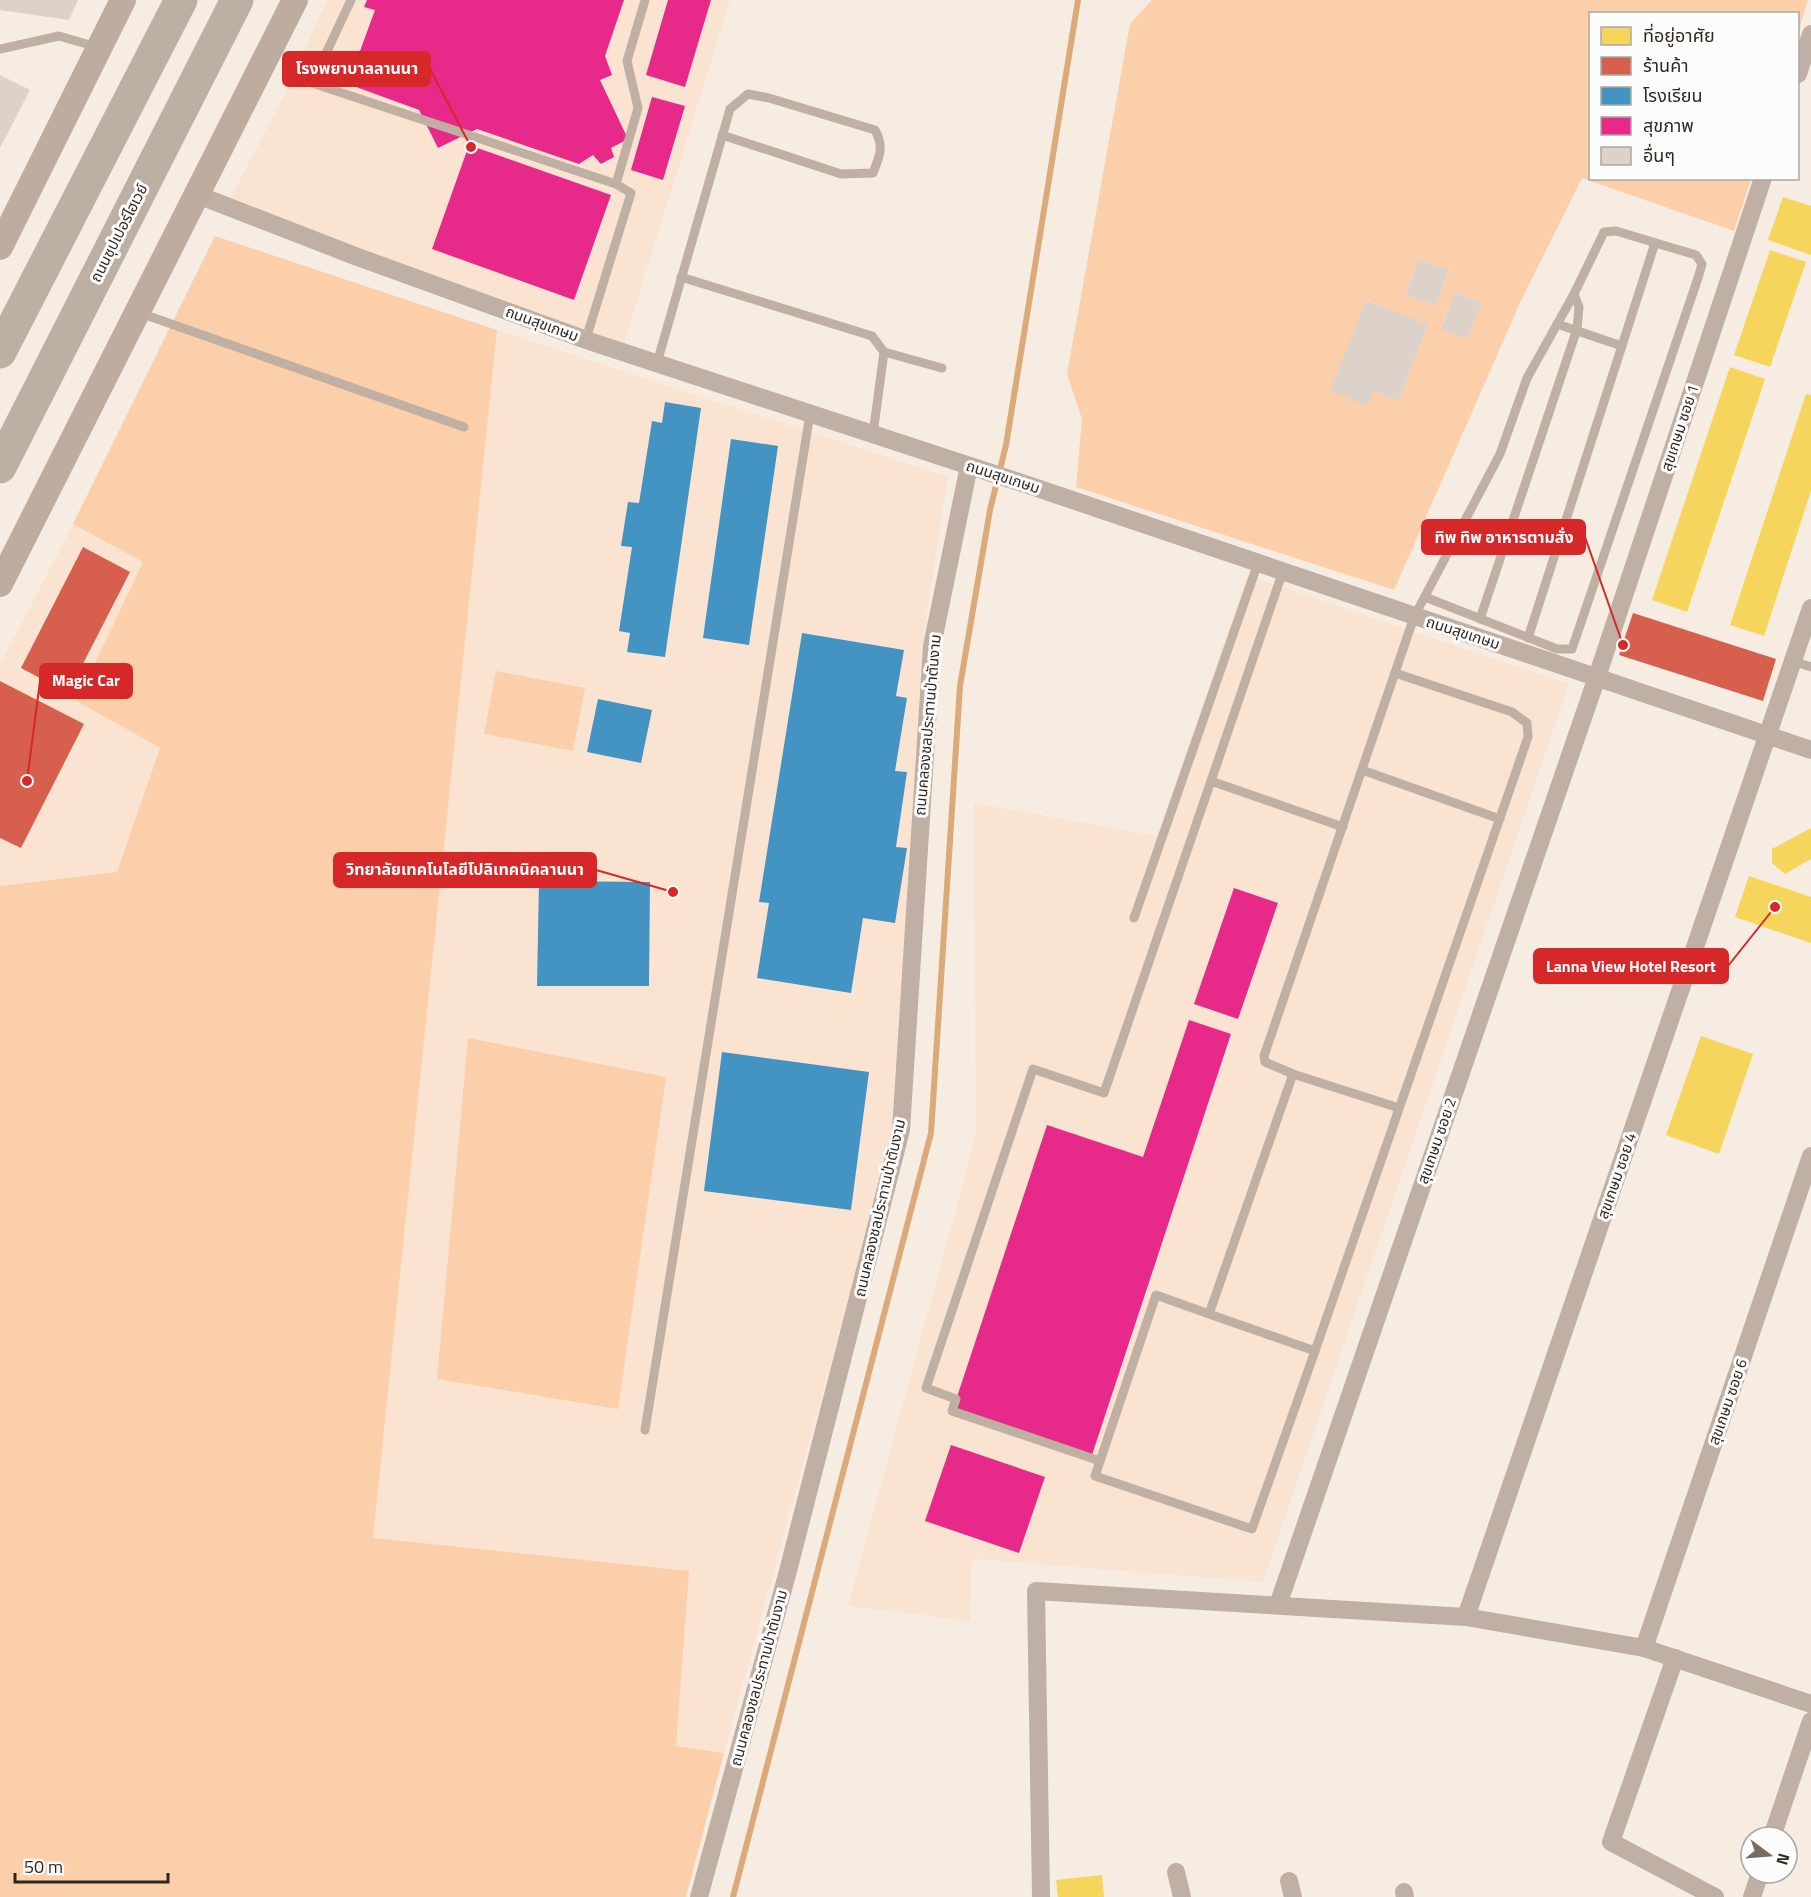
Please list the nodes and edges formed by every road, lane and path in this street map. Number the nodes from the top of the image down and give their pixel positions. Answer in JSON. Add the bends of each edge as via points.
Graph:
{"nodes":[{"id":1,"x":123,"y":0,"type":"edge"},
{"id":2,"x":181,"y":0,"type":"edge"},
{"id":3,"x":237,"y":0,"type":"edge"},
{"id":4,"x":296,"y":0,"type":"edge"},
{"id":5,"x":351,"y":0,"type":"edge"},
{"id":6,"x":645,"y":0,"type":"edge"},
{"id":7,"x":1811,"y":34,"type":"edge"},
{"id":8,"x":99,"y":48,"type":"junction"},
{"id":9,"x":0,"y":49,"type":"edge"},
{"id":10,"x":1799,"y":68,"type":"edge"},
{"id":11,"x":722,"y":135,"type":"junction"},
{"id":12,"x":1762,"y":180,"type":"edge"},
{"id":13,"x":616,"y":184,"type":"junction"},
{"id":14,"x":198,"y":195,"type":"junction"},
{"id":15,"x":1655,"y":243,"type":"junction"},
{"id":16,"x":0,"y":247,"type":"edge"},
{"id":17,"x":681,"y":277,"type":"junction"},
{"id":18,"x":1574,"y":294,"type":"junction"},
{"id":19,"x":137,"y":312,"type":"junction"},
{"id":20,"x":1557,"y":324,"type":"junction"},
{"id":21,"x":1577,"y":329,"type":"junction"},
{"id":22,"x":586,"y":339,"type":"junction"},
{"id":23,"x":1622,"y":346,"type":"junction"},
{"id":24,"x":0,"y":352,"type":"edge"},
{"id":25,"x":884,"y":352,"type":"junction"},
{"id":26,"x":657,"y":363,"type":"junction"},
{"id":27,"x":942,"y":368,"type":"dead end"},
{"id":28,"x":810,"y":414,"type":"junction"},
{"id":29,"x":464,"y":427,"type":"dead end"},
{"id":30,"x":873,"y":434,"type":"junction"},
{"id":31,"x":969,"y":466,"type":"junction"},
{"id":32,"x":0,"y":467,"type":"edge"},
{"id":33,"x":1258,"y":563,"type":"junction"},
{"id":34,"x":1283,"y":571,"type":"junction"},
{"id":35,"x":0,"y":584,"type":"edge"},
{"id":36,"x":1425,"y":597,"type":"junction"},
{"id":37,"x":1811,"y":608,"type":"edge"},
{"id":38,"x":1414,"y":617,"type":"junction"},
{"id":39,"x":1480,"y":619,"type":"junction"},
{"id":40,"x":1528,"y":638,"type":"junction"},
{"id":41,"x":1793,"y":661,"type":"junction"},
{"id":42,"x":1811,"y":667,"type":"edge"},
{"id":43,"x":1395,"y":673,"type":"junction"},
{"id":44,"x":1596,"y":677,"type":"junction"},
{"id":45,"x":1768,"y":735,"type":"junction"},
{"id":46,"x":1811,"y":750,"type":"edge"},
{"id":47,"x":1362,"y":770,"type":"junction"},
{"id":48,"x":1211,"y":781,"type":"junction"},
{"id":49,"x":1500,"y":819,"type":"junction"},
{"id":50,"x":1343,"y":827,"type":"junction"},
{"id":51,"x":1134,"y":918,"type":"dead end"},
{"id":52,"x":1293,"y":1074,"type":"junction"},
{"id":53,"x":1400,"y":1108,"type":"junction"},
{"id":54,"x":1811,"y":1156,"type":"edge"},
{"id":55,"x":1209,"y":1314,"type":"junction"},
{"id":56,"x":1315,"y":1351,"type":"junction"},
{"id":57,"x":645,"y":1430,"type":"dead end"},
{"id":58,"x":1100,"y":1461,"type":"junction"},
{"id":59,"x":1278,"y":1605,"type":"junction"},
{"id":60,"x":1466,"y":1617,"type":"junction"},
{"id":61,"x":1644,"y":1648,"type":"junction"},
{"id":62,"x":1675,"y":1658,"type":"junction"},
{"id":63,"x":1811,"y":1704,"type":"edge"},
{"id":64,"x":1811,"y":1721,"type":"edge"},
{"id":65,"x":1776,"y":1825,"type":"edge"},
{"id":66,"x":1176,"y":1872,"type":"dead end"},
{"id":67,"x":699,"y":1897,"type":"edge"},
{"id":68,"x":1041,"y":1897,"type":"edge"},
{"id":69,"x":1182,"y":1897,"type":"edge"},
{"id":70,"x":1715,"y":1897,"type":"edge"}],
"edges":[{"from":1,"to":8,"type":"main road"},
{"from":2,"to":24,"type":"highway"},
{"from":3,"to":32,"type":"highway","name":"ถนนซุปเปอร์ไฮเวย์"},
{"from":4,"to":14,"type":"main road"},
{"from":5,"to":13,"type":"lane","via":[[312,83]]},
{"from":6,"to":13,"type":"lane","via":[[627,61],[638,108]]},
{"from":7,"to":10,"type":"street"},
{"from":8,"to":9,"type":"lane","via":[[59,36]]},
{"from":8,"to":16,"type":"main road"},
{"from":11,"to":11,"type":"lane","via":[[841,174],[873,173],[882,142],[875,130],[748,94],[729,109]]},
{"from":11,"to":17,"type":"lane"},
{"from":12,"to":44,"type":"street","name":"สุขเกษม ซอย 1"},
{"from":13,"to":22,"type":"lane","via":[[631,193]]},
{"from":14,"to":19,"type":"main road"},
{"from":14,"to":22,"type":"street","name":"ถนนสุขเกษม"},
{"from":15,"to":18,"type":"lane","via":[[1616,231],[1604,232]]},
{"from":15,"to":23,"type":"lane"},
{"from":15,"to":40,"type":"lane","via":[[1696,255],[1702,264],[1698,278],[1572,649],[1557,649]]},
{"from":17,"to":25,"type":"lane","via":[[872,336]]},
{"from":17,"to":26,"type":"lane"},
{"from":18,"to":20,"type":"lane"},
{"from":18,"to":21,"type":"lane","via":[[1580,308]]},
{"from":19,"to":29,"type":"lane"},
{"from":19,"to":35,"type":"main road"},
{"from":20,"to":21,"type":"lane"},
{"from":20,"to":36,"type":"lane","via":[[1527,378],[1500,454]]},
{"from":21,"to":23,"type":"lane"},
{"from":21,"to":39,"type":"lane"},
{"from":22,"to":26,"type":"street","name":"ถนนสุขเกษม"},
{"from":23,"to":40,"type":"lane"},
{"from":25,"to":27,"type":"lane"},
{"from":25,"to":30,"type":"lane"},
{"from":26,"to":28,"type":"street","name":"ถนนสุขเกษม"},
{"from":28,"to":30,"type":"street","name":"ถนนสุขเกษม"},
{"from":28,"to":57,"type":"lane"},
{"from":30,"to":31,"type":"street","name":"ถนนสุขเกษม"},
{"from":31,"to":33,"type":"street","name":"ถนนสุขเกษม"},
{"from":31,"to":67,"type":"street","name":"ถนนคลองชลประทานป่าตันงาม","via":[[932,646],[902,1131]]},
{"from":33,"to":34,"type":"street","name":"ถนนสุขเกษม"},
{"from":33,"to":51,"type":"lane"},
{"from":34,"to":38,"type":"street","name":"ถนนสุขเกษม"},
{"from":34,"to":48,"type":"lane"},
{"from":36,"to":38,"type":"lane"},
{"from":36,"to":39,"type":"lane"},
{"from":37,"to":41,"type":"street","name":"สุขเกษม ซอย 4"},
{"from":38,"to":43,"type":"lane"},
{"from":38,"to":44,"type":"street","name":"ถนนสุขเกษม"},
{"from":39,"to":40,"type":"lane"},
{"from":41,"to":42,"type":"lane"},
{"from":41,"to":45,"type":"street","name":"สุขเกษม ซอย 4"},
{"from":43,"to":47,"type":"lane"},
{"from":43,"to":49,"type":"lane","via":[[1512,712],[1527,723],[1528,737]]},
{"from":44,"to":45,"type":"street","name":"ถนนสุขเกษม"},
{"from":44,"to":59,"type":"street","name":"สุขเกษม ซอย 2"},
{"from":45,"to":46,"type":"street","name":"ถนนสุขเกษม"},
{"from":45,"to":60,"type":"street","name":"สุขเกษม ซอย 4"},
{"from":47,"to":49,"type":"lane"},
{"from":47,"to":50,"type":"lane"},
{"from":48,"to":50,"type":"lane"},
{"from":48,"to":58,"type":"lane","via":[[1104,1093],[1033,1069],[926,1388],[956,1399],[952,1411]]},
{"from":49,"to":53,"type":"lane"},
{"from":50,"to":52,"type":"lane","via":[[1264,1056],[1270,1066]]},
{"from":52,"to":53,"type":"lane"},
{"from":52,"to":55,"type":"lane"},
{"from":53,"to":56,"type":"lane"},
{"from":54,"to":61,"type":"street","name":"สุขเกษม ซอย 6"},
{"from":55,"to":56,"type":"lane"},
{"from":55,"to":58,"type":"lane","via":[[1156,1295]]},
{"from":56,"to":58,"type":"lane","via":[[1252,1530],[1095,1476]]},
{"from":59,"to":60,"type":"street"},
{"from":59,"to":68,"type":"street","via":[[1036,1591]]},
{"from":60,"to":61,"type":"street"},
{"from":61,"to":62,"type":"street"},
{"from":62,"to":63,"type":"street"},
{"from":62,"to":70,"type":"street","via":[[1611,1842]]},
{"from":64,"to":65,"type":"street"},
{"from":66,"to":69,"type":"street"}]}
